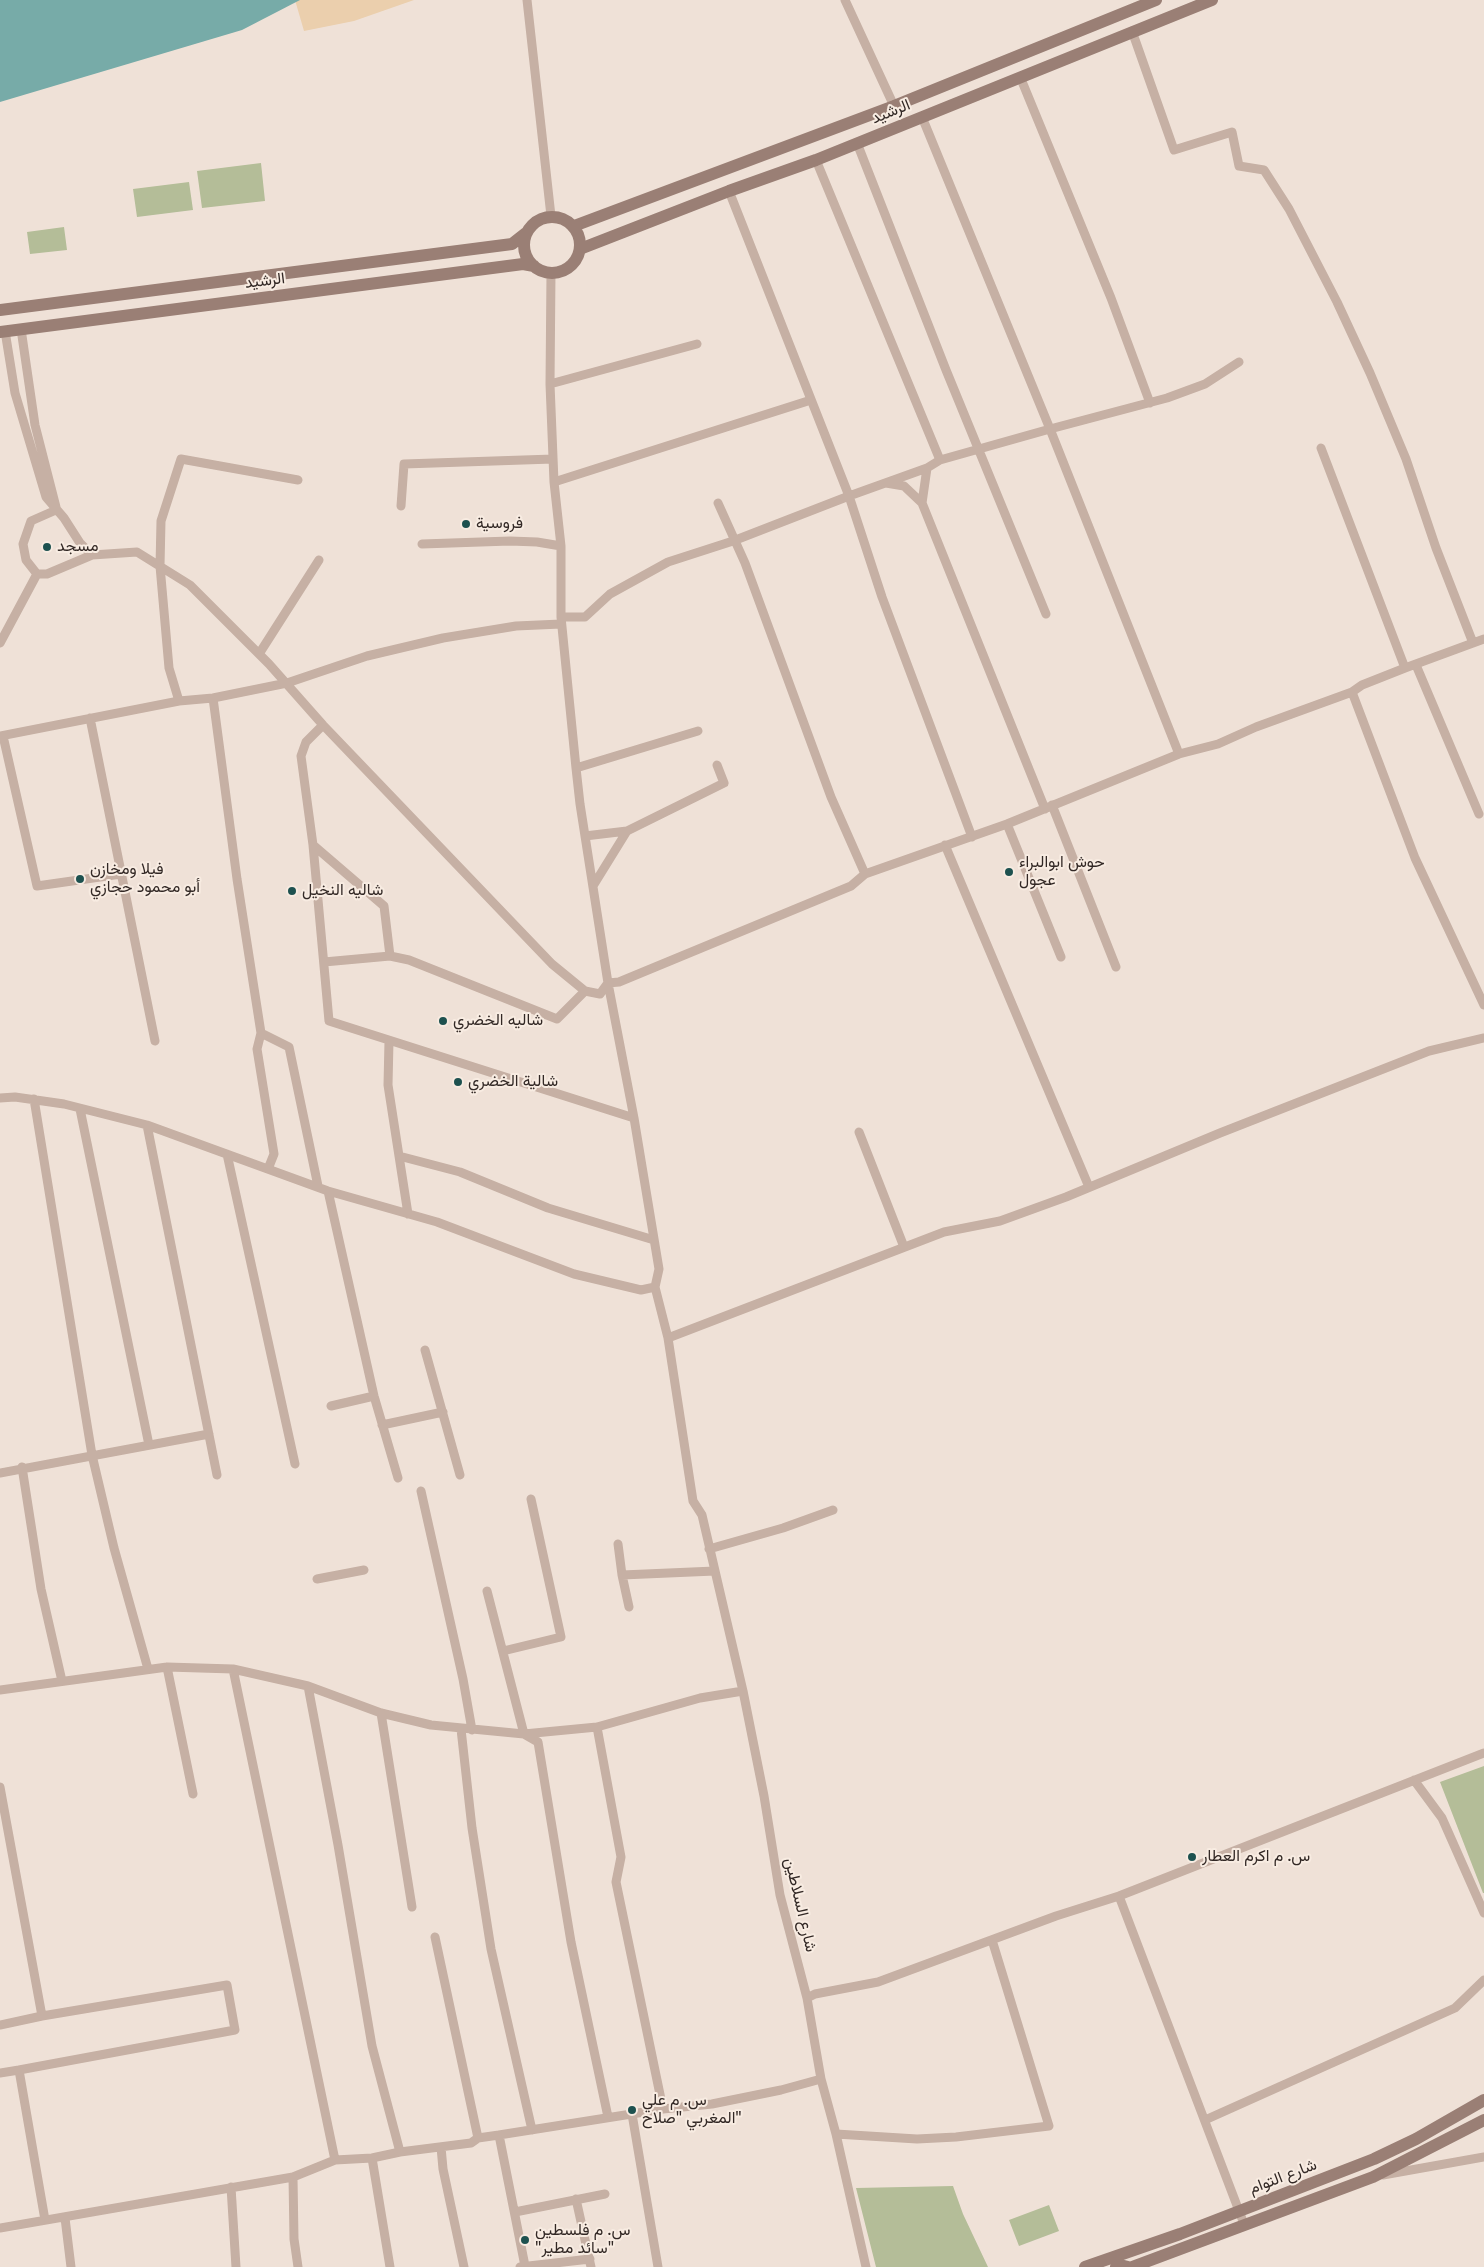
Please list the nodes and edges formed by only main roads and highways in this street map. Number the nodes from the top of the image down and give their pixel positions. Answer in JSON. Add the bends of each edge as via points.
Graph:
{"nodes":[{"id":1,"x":1156,"y":0,"type":"edge"},
{"id":2,"x":1212,"y":0,"type":"edge"},
{"id":3,"x":574,"y":226,"type":"junction"},
{"id":4,"x":526,"y":233,"type":"junction"},
{"id":5,"x":580,"y":249,"type":"junction"},
{"id":6,"x":534,"y":266,"type":"junction"},
{"id":7,"x":0,"y":310,"type":"edge"},
{"id":8,"x":3,"y":332,"type":"edge"},
{"id":9,"x":1484,"y":2100,"type":"edge"},
{"id":10,"x":1484,"y":2120,"type":"edge"},
{"id":11,"x":1085,"y":2267,"type":"edge"},
{"id":12,"x":1116,"y":2267,"type":"edge"},
{"id":13,"x":1133,"y":2267,"type":"edge"}],
"edges":[{"from":1,"to":3,"type":"main road","name":"الرشيد","via":[[894,106]]},
{"from":2,"to":5,"type":"main road","name":"الرشيد","via":[[816,160]]},
{"from":3,"to":4,"type":"main road","via":[[560,217],[551,216],[536,221]]},
{"from":3,"to":5,"type":"main road","via":[[581,241]]},
{"from":4,"to":6,"type":"main road","via":[[524,248]]},
{"from":4,"to":7,"type":"main road","name":"الرشيد","via":[[512,244]]},
{"from":5,"to":6,"type":"main road","via":[[578,257],[567,269],[551,273]]},
{"from":6,"to":8,"type":"main road","name":"الرشيد","via":[[523,264]]},
{"from":9,"to":11,"type":"main road","name":"شارع التوام","via":[[1374,2159]]},
{"from":10,"to":13,"type":"main road","name":"شارع التوام","via":[[1373,2176]]},
{"from":12,"to":13,"type":"main road","name":"شارع التوام"}]}
